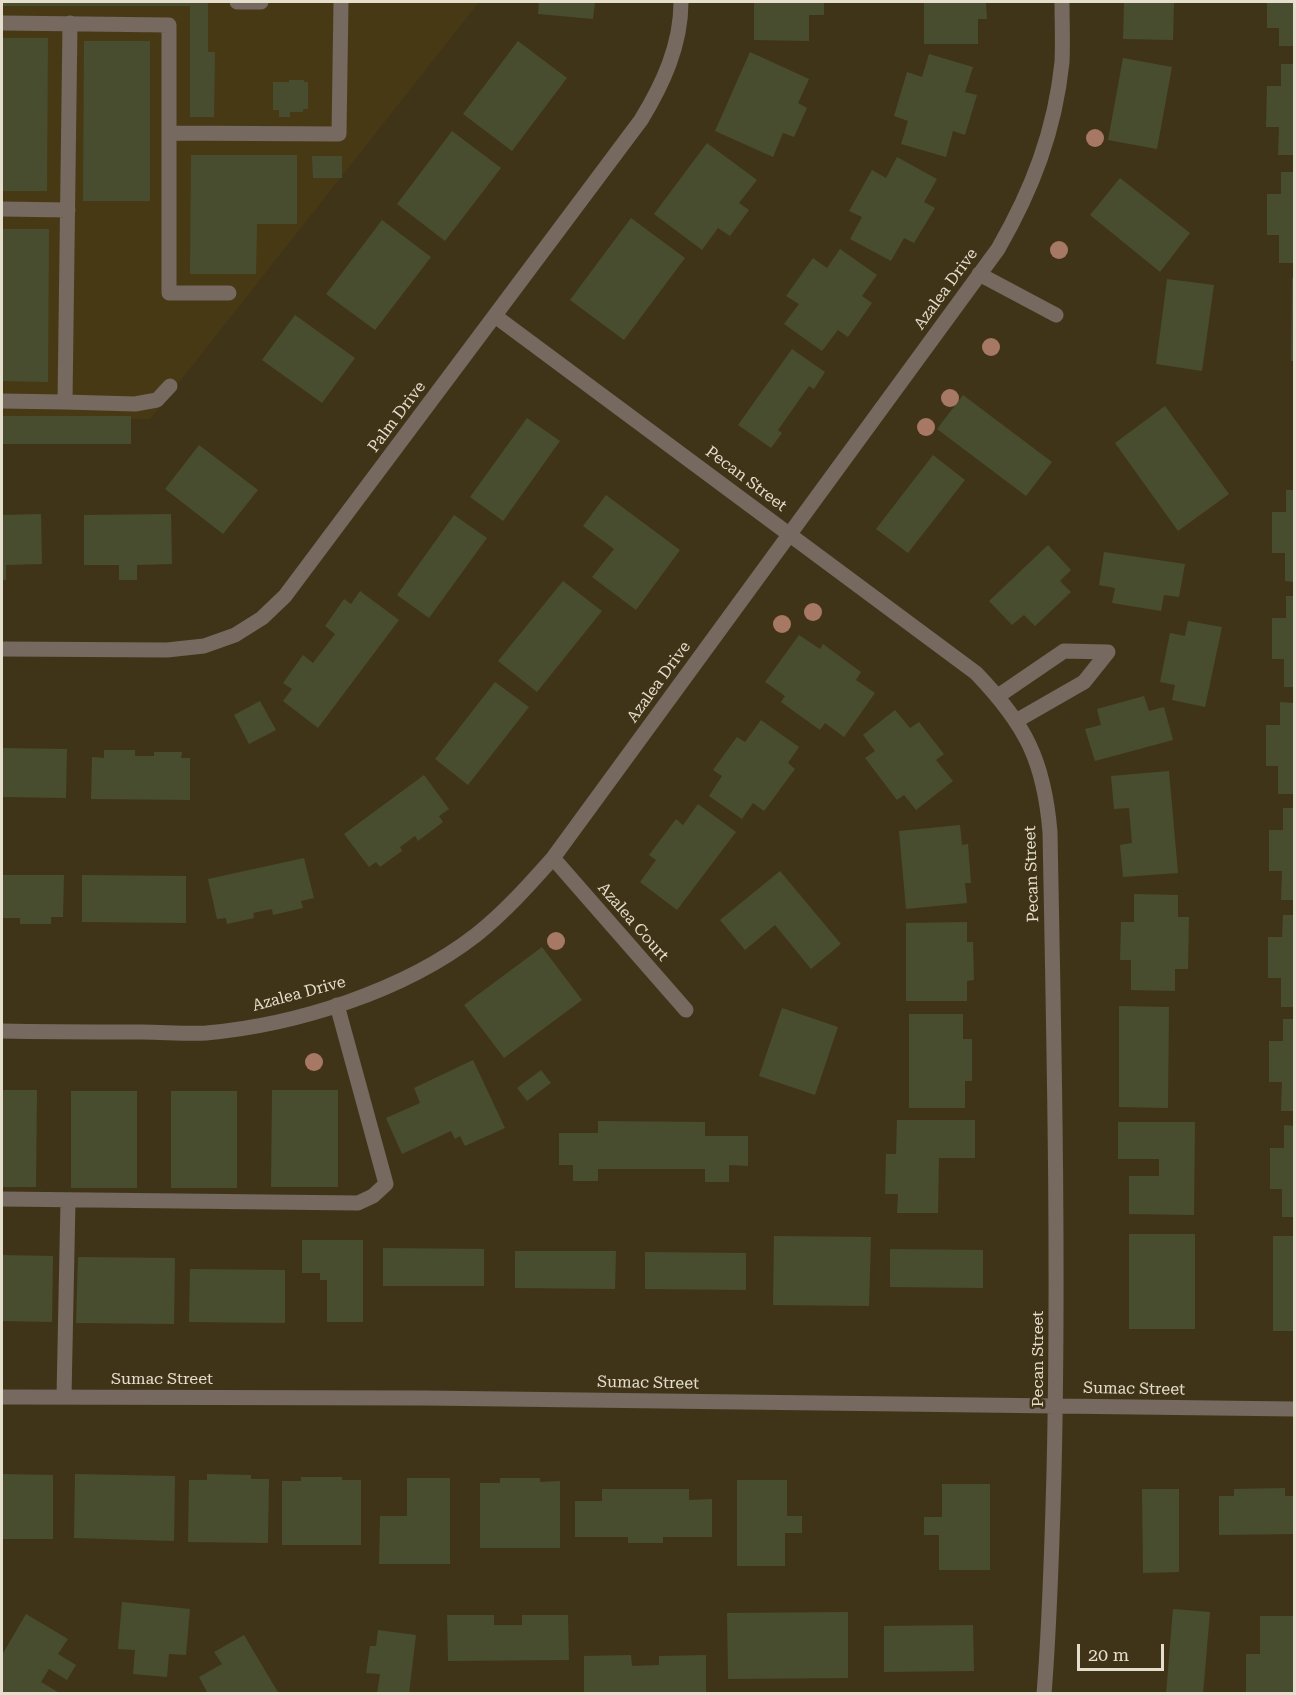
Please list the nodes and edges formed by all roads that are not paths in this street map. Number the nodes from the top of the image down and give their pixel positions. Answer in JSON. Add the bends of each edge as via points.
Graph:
{"nodes":[{"id":1,"x":237,"y":2,"type":"edge"},
{"id":2,"x":261,"y":2,"type":"edge"},
{"id":3,"x":341,"y":2,"type":"edge"},
{"id":4,"x":681,"y":2,"type":"edge"},
{"id":5,"x":1062,"y":2,"type":"edge"},
{"id":6,"x":2,"y":23,"type":"edge"},
{"id":7,"x":70,"y":24,"type":"junction"},
{"id":8,"x":169,"y":133,"type":"junction"},
{"id":9,"x":2,"y":209,"type":"edge"},
{"id":10,"x":68,"y":210,"type":"junction"},
{"id":11,"x":979,"y":274,"type":"junction"},
{"id":12,"x":229,"y":293,"type":"dead end"},
{"id":13,"x":1056,"y":315,"type":"dead end"},
{"id":14,"x":495,"y":316,"type":"junction"},
{"id":15,"x":170,"y":386,"type":"dead end"},
{"id":16,"x":2,"y":401,"type":"edge"},
{"id":17,"x":65,"y":402,"type":"junction"},
{"id":18,"x":789,"y":534,"type":"junction"},
{"id":19,"x":2,"y":649,"type":"edge"},
{"id":20,"x":998,"y":696,"type":"junction"},
{"id":21,"x":1016,"y":721,"type":"junction"},
{"id":22,"x":553,"y":858,"type":"junction"},
{"id":23,"x":337,"y":1005,"type":"junction"},
{"id":24,"x":686,"y":1010,"type":"dead end"},
{"id":25,"x":2,"y":1031,"type":"edge"},
{"id":26,"x":2,"y":1199,"type":"edge"},
{"id":27,"x":68,"y":1200,"type":"junction"},
{"id":28,"x":2,"y":1396,"type":"edge"},
{"id":29,"x":64,"y":1397,"type":"junction"},
{"id":30,"x":1056,"y":1406,"type":"junction"},
{"id":31,"x":1294,"y":1409,"type":"edge"},
{"id":32,"x":1044,"y":1694,"type":"edge"}],
"edges":[{"from":1,"to":2,"type":"street"},
{"from":3,"to":8,"type":"street","via":[[339,134]]},
{"from":4,"to":14,"type":"street","name":"Palm Drive","via":[[676,42],[661,86],[642,120]]},
{"from":5,"to":11,"type":"street","name":"Azalea Drive","via":[[1057,101],[1041,162],[1019,213]]},
{"from":6,"to":7,"type":"street"},
{"from":7,"to":8,"type":"street","via":[[170,25]]},
{"from":7,"to":10,"type":"street"},
{"from":8,"to":12,"type":"street","via":[[169,293]]},
{"from":9,"to":10,"type":"street"},
{"from":10,"to":17,"type":"street"},
{"from":11,"to":13,"type":"street"},
{"from":11,"to":18,"type":"street","name":"Azalea Drive"},
{"from":14,"to":18,"type":"street","name":"Pecan Street"},
{"from":14,"to":19,"type":"street","name":"Palm Drive","via":[[285,596],[262,618],[235,635],[204,646],[167,650]]},
{"from":15,"to":17,"type":"street","via":[[157,400],[135,404]]},
{"from":16,"to":17,"type":"street"},
{"from":18,"to":20,"type":"street","name":"Pecan Street","via":[[976,673]]},
{"from":18,"to":22,"type":"street","name":"Azalea Drive"},
{"from":20,"to":21,"type":"street","name":"Pecan Street"},
{"from":20,"to":21,"type":"street","via":[[1064,651],[1108,652],[1084,682]]},
{"from":21,"to":30,"type":"street","name":"Pecan Street","via":[[1041,772],[1050,832]]},
{"from":22,"to":23,"type":"street","name":"Azalea Drive","via":[[518,898],[476,935],[426,966]]},
{"from":22,"to":24,"type":"street","name":"Azalea Court"},
{"from":23,"to":25,"type":"street","name":"Azalea Drive","via":[[277,1022],[205,1033]]},
{"from":23,"to":27,"type":"street","via":[[386,1184],[373,1196],[358,1203]]},
{"from":26,"to":27,"type":"street"},
{"from":27,"to":29,"type":"street"},
{"from":28,"to":29,"type":"street","name":"Sumac Street"},
{"from":29,"to":30,"type":"street","name":"Sumac Street"},
{"from":30,"to":31,"type":"street","name":"Sumac Street"},
{"from":30,"to":32,"type":"street","name":"Pecan Street"}]}
